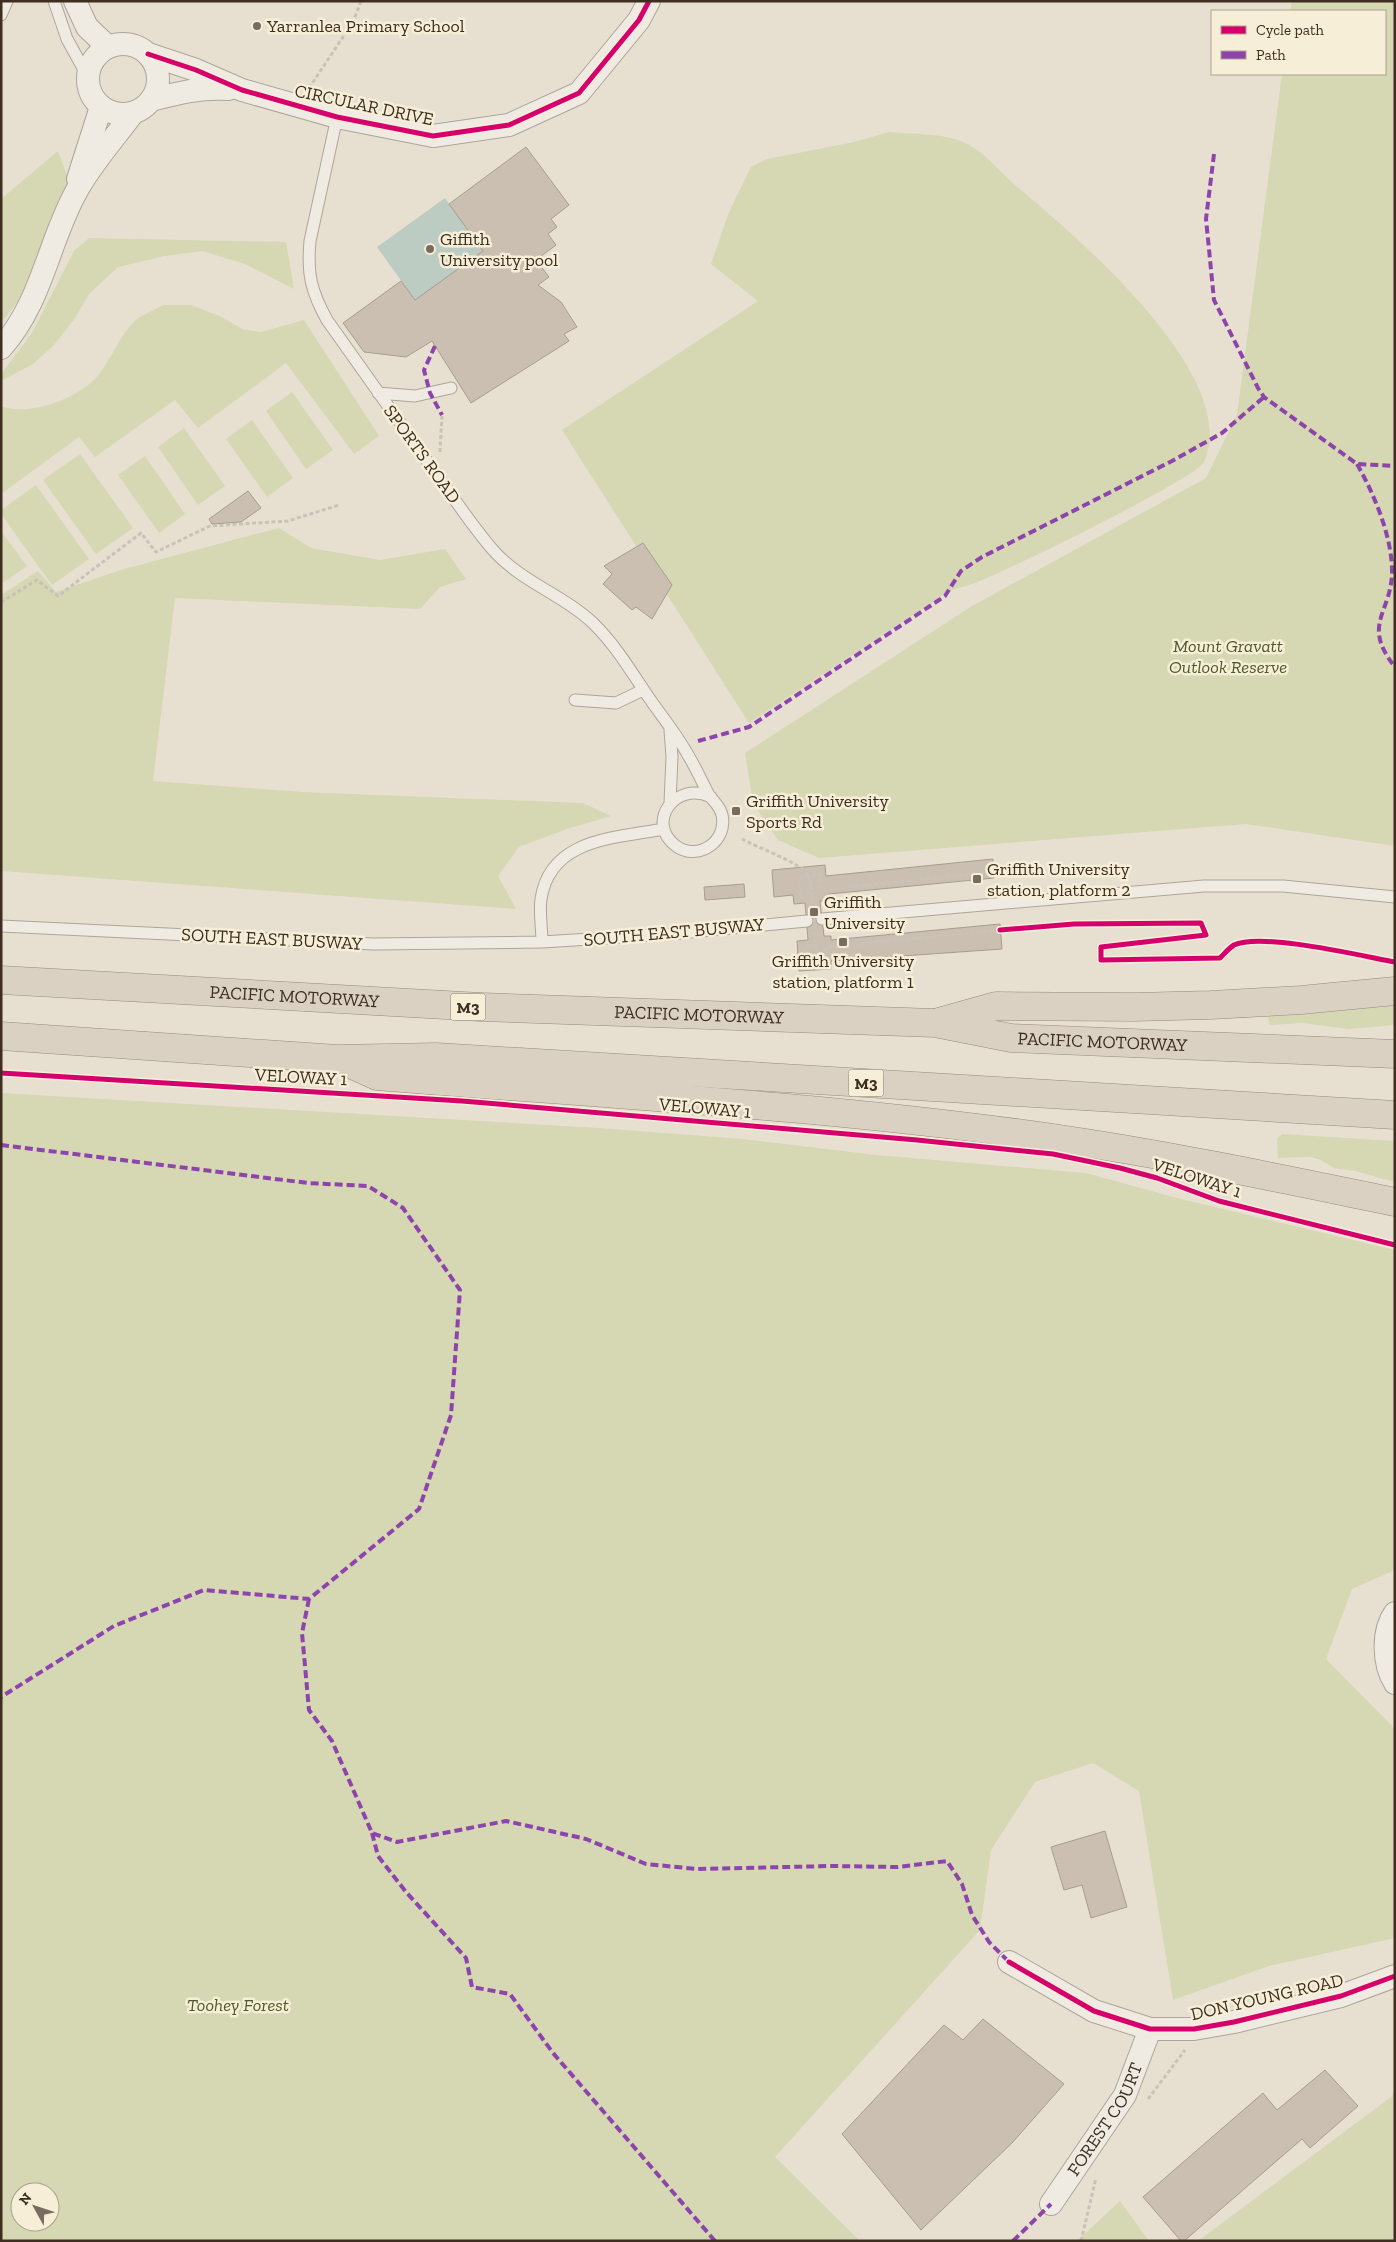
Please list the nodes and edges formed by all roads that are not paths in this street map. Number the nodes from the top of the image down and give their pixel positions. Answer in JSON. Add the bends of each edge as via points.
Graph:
{"nodes":[{"id":1,"x":54,"y":1,"type":"edge"},
{"id":2,"x":75,"y":1,"type":"edge"},
{"id":3,"x":649,"y":1,"type":"edge"},
{"id":4,"x":108,"y":47,"type":"junction"},
{"id":5,"x":148,"y":54,"type":"junction"},
{"id":6,"x":88,"y":77,"type":"junction"},
{"id":7,"x":242,"y":90,"type":"junction"},
{"id":8,"x":151,"y":100,"type":"junction"},
{"id":9,"x":101,"y":107,"type":"junction"},
{"id":10,"x":133,"y":113,"type":"junction"},
{"id":11,"x":337,"y":117,"type":"junction"},
{"id":12,"x":76,"y":192,"type":"junction"},
{"id":13,"x":1,"y":348,"type":"edge"},
{"id":14,"x":451,"y":388,"type":"dead end"},
{"id":15,"x":378,"y":392,"type":"junction"},
{"id":16,"x":643,"y":690,"type":"junction"},
{"id":17,"x":575,"y":700,"type":"dead end"},
{"id":18,"x":670,"y":728,"type":"junction"},
{"id":19,"x":711,"y":797,"type":"junction"},
{"id":20,"x":670,"y":803,"type":"junction"},
{"id":21,"x":664,"y":829,"type":"junction"},
{"id":22,"x":1395,"y":897,"type":"edge"},
{"id":23,"x":822,"y":919,"type":"dead end"},
{"id":24,"x":807,"y":920,"type":"dead end"},
{"id":25,"x":1,"y":926,"type":"edge"},
{"id":26,"x":542,"y":942,"type":"junction"},
{"id":27,"x":1,"y":980,"type":"edge"},
{"id":28,"x":1395,"y":991,"type":"edge"},
{"id":29,"x":935,"y":1023,"type":"junction"},
{"id":30,"x":1,"y":1036,"type":"edge"},
{"id":31,"x":1395,"y":1054,"type":"edge"},
{"id":32,"x":338,"y":1059,"type":"junction"},
{"id":33,"x":1395,"y":1115,"type":"edge"},
{"id":34,"x":1395,"y":1202,"type":"edge"},
{"id":35,"x":1395,"y":1612,"type":"edge"},
{"id":36,"x":1395,"y":1683,"type":"edge"},
{"id":37,"x":1009,"y":1962,"type":"dead end"},
{"id":38,"x":1395,"y":1976,"type":"edge"},
{"id":39,"x":1150,"y":2029,"type":"junction"},
{"id":40,"x":1050,"y":2204,"type":"dead end"}],
"edges":[{"from":1,"to":6,"type":"lane","via":[[67,39]]},
{"from":2,"to":4,"type":"street","via":[[87,27]]},
{"from":3,"to":11,"type":"street","name":"CIRCULAR DRIVE","via":[[639,20],[579,93],[509,125],[433,136]]},
{"from":4,"to":5,"type":"street","via":[[134,45]]},
{"from":4,"to":6,"type":"street","via":[[94,60]]},
{"from":5,"to":7,"type":"street","name":"CIRCULAR DRIVE"},
{"from":5,"to":8,"type":"street","via":[[154,62],[158,82]]},
{"from":6,"to":9,"type":"street","via":[[92,97]]},
{"from":7,"to":8,"type":"street","name":"CIRCULAR DRIVE","via":[[208,88]]},
{"from":7,"to":11,"type":"street","name":"CIRCULAR DRIVE"},
{"from":8,"to":10,"type":"street"},
{"from":9,"to":10,"type":"street","via":[[120,114]]},
{"from":9,"to":12,"type":"street","via":[[81,165]]},
{"from":10,"to":12,"type":"street"},
{"from":11,"to":15,"type":"lane","name":"SPORTS ROAD","via":[[310,241],[310,281],[327,320]]},
{"from":12,"to":13,"type":"street","via":[[36,293]]},
{"from":14,"to":15,"type":"lane","via":[[415,396]]},
{"from":15,"to":16,"type":"lane","name":"SPORTS ROAD","via":[[494,551],[532,584],[576,609],[593,624],[628,664]]},
{"from":16,"to":17,"type":"lane","via":[[616,703]]},
{"from":16,"to":18,"type":"lane","name":"SPORTS ROAD"},
{"from":18,"to":19,"type":"lane","name":"SPORTS ROAD"},
{"from":18,"to":20,"type":"lane"},
{"from":19,"to":20,"type":"lane","via":[[694,792],[677,797]]},
{"from":19,"to":21,"type":"lane","name":"SPORTS ROAD","via":[[722,813],[723,822],[722,832],[710,846],[692,852],[682,850],[674,845]]},
{"from":20,"to":21,"type":"lane"},
{"from":21,"to":26,"type":"lane","via":[[593,842],[569,852],[549,873],[541,900]]},
{"from":22,"to":23,"type":"lane","via":[[1283,886],[1204,886]]},
{"from":24,"to":26,"type":"lane","name":"SOUTH EAST BUSWAY","via":[[670,934]]},
{"from":25,"to":26,"type":"lane","name":"SOUTH EAST BUSWAY","via":[[373,944]]},
{"from":27,"to":29,"type":"highway","name":"PACIFIC MOTORWAY","number":"M3","via":[[481,1007]]},
{"from":28,"to":29,"type":"highway","via":[[1202,1005],[996,1006]]},
{"from":29,"to":31,"type":"highway","name":"PACIFIC MOTORWAY","number":"M3","via":[[1011,1038]]},
{"from":30,"to":32,"type":"highway","number":"M3"},
{"from":32,"to":33,"type":"highway","number":"M3","via":[[436,1057]]},
{"from":32,"to":34,"type":"highway","via":[[377,1076],[913,1120],[1085,1143]]},
{"from":35,"to":36,"type":"street","via":[[1387,1630],[1385,1648],[1390,1676]]},
{"from":37,"to":39,"type":"street","name":"DON YOUNG ROAD","via":[[1094,2011]]},
{"from":38,"to":39,"type":"street","name":"DON YOUNG ROAD","via":[[1341,1996],[1194,2029]]},
{"from":39,"to":40,"type":"street","name":"FOREST COURT","via":[[1125,2094]]}]}
